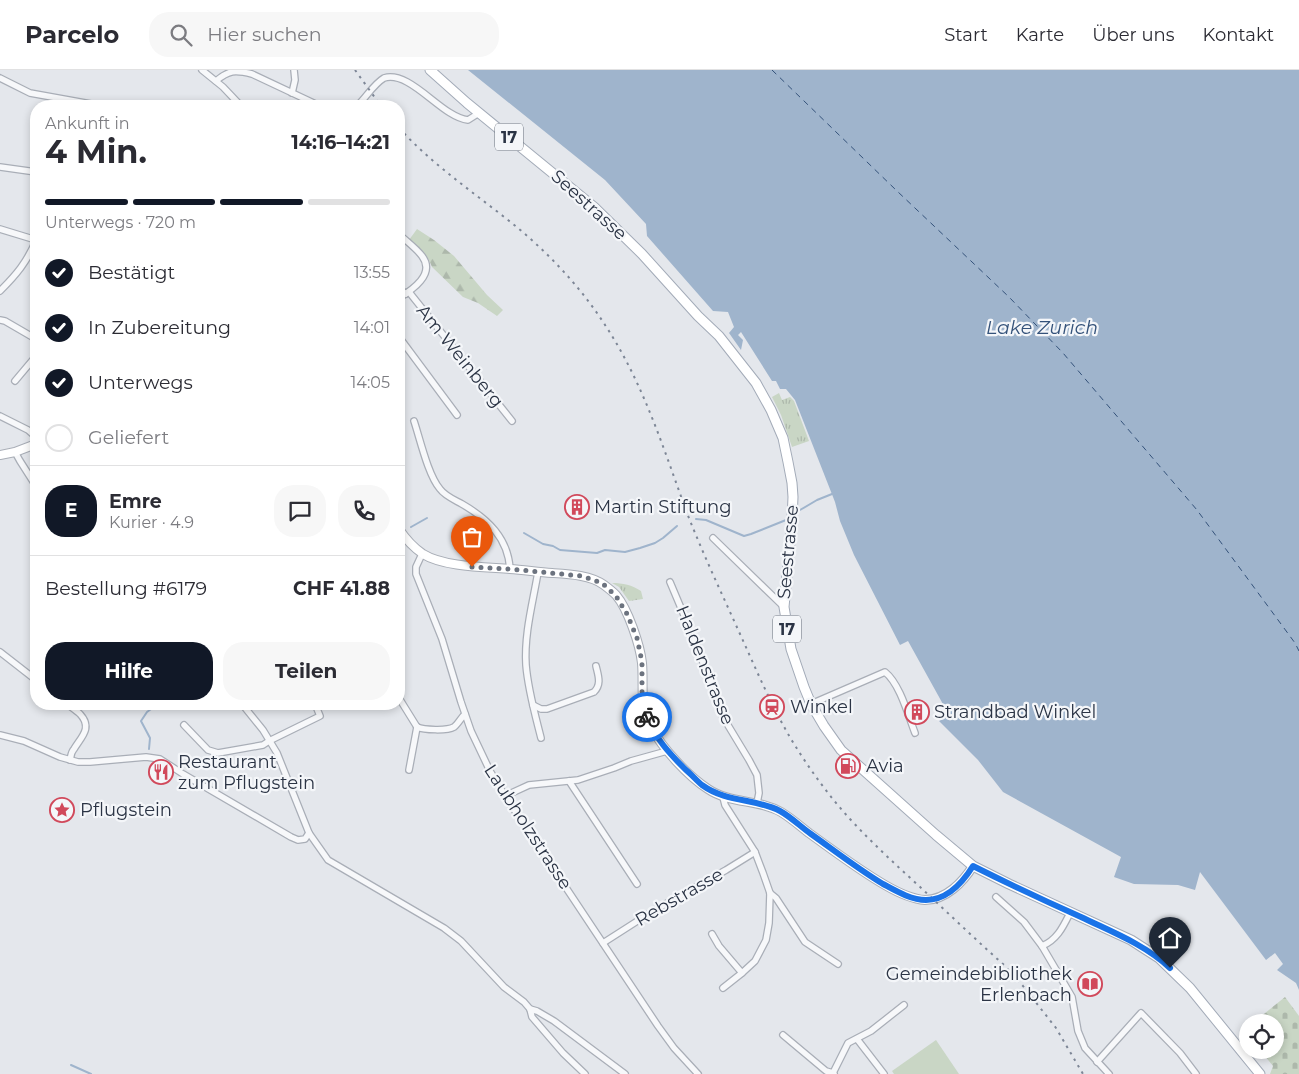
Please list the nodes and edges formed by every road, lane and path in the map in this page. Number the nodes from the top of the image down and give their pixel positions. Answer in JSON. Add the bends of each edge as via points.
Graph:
{"nodes":[{"id":1,"x":202,"y":70,"type":"edge"},
{"id":2,"x":240,"y":70,"type":"edge"},
{"id":3,"x":294,"y":70,"type":"edge"},
{"id":4,"x":430,"y":70,"type":"edge"},
{"id":5,"x":0,"y":78,"type":"edge"},
{"id":6,"x":216,"y":81,"type":"junction"},
{"id":7,"x":292,"y":93,"type":"junction"},
{"id":8,"x":70,"y":100,"type":"edge"},
{"id":9,"x":236,"y":100,"type":"edge"},
{"id":10,"x":307,"y":100,"type":"edge"},
{"id":11,"x":362,"y":100,"type":"edge"},
{"id":12,"x":479,"y":113,"type":"junction"},
{"id":13,"x":0,"y":167,"type":"edge"},
{"id":14,"x":30,"y":171,"type":"edge"},
{"id":15,"x":0,"y":230,"type":"edge"},
{"id":16,"x":30,"y":238,"type":"edge"},
{"id":17,"x":405,"y":240,"type":"edge"},
{"id":18,"x":30,"y":254,"type":"edge"},
{"id":19,"x":0,"y":291,"type":"edge"},
{"id":20,"x":407,"y":293,"type":"joint"},
{"id":21,"x":0,"y":320,"type":"edge"},
{"id":22,"x":30,"y":336,"type":"edge"},
{"id":23,"x":405,"y":344,"type":"edge"},
{"id":24,"x":30,"y":363,"type":"edge"},
{"id":25,"x":15,"y":380,"type":"dead end"},
{"id":26,"x":457,"y":415,"type":"dead end"},
{"id":27,"x":0,"y":416,"type":"edge"},
{"id":28,"x":414,"y":421,"type":"dead end"},
{"id":29,"x":512,"y":421,"type":"dead end"},
{"id":30,"x":30,"y":432,"type":"edge"},
{"id":31,"x":30,"y":446,"type":"edge"},
{"id":32,"x":15,"y":452,"type":"junction"},
{"id":33,"x":0,"y":455,"type":"edge"},
{"id":34,"x":30,"y":477,"type":"edge"},
{"id":35,"x":405,"y":536,"type":"edge"},
{"id":36,"x":713,"y":538,"type":"dead end"},
{"id":37,"x":422,"y":554,"type":"junction"},
{"id":38,"x":510,"y":569,"type":"junction"},
{"id":39,"x":538,"y":572,"type":"junction"},
{"id":40,"x":670,"y":582,"type":"dead end"},
{"id":41,"x":784,"y":607,"type":"junction"},
{"id":42,"x":0,"y":652,"type":"edge"},
{"id":43,"x":596,"y":666,"type":"dead end"},
{"id":44,"x":30,"y":675,"type":"edge"},
{"id":45,"x":811,"y":704,"type":"junction"},
{"id":46,"x":533,"y":705,"type":"junction"},
{"id":47,"x":405,"y":708,"type":"edge"},
{"id":48,"x":75,"y":710,"type":"edge"},
{"id":49,"x":246,"y":710,"type":"edge"},
{"id":50,"x":318,"y":710,"type":"edge"},
{"id":51,"x":465,"y":714,"type":"junction"},
{"id":52,"x":184,"y":725,"type":"dead end"},
{"id":53,"x":417,"y":727,"type":"junction"},
{"id":54,"x":915,"y":733,"type":"dead end"},
{"id":55,"x":0,"y":735,"type":"edge"},
{"id":56,"x":541,"y":738,"type":"dead end"},
{"id":57,"x":269,"y":741,"type":"junction"},
{"id":58,"x":667,"y":751,"type":"junction"},
{"id":59,"x":70,"y":760,"type":"junction"},
{"id":60,"x":409,"y":770,"type":"dead end"},
{"id":61,"x":569,"y":781,"type":"junction"},
{"id":62,"x":505,"y":796,"type":"junction"},
{"id":63,"x":723,"y":796,"type":"junction"},
{"id":64,"x":757,"y":803,"type":"junction"},
{"id":65,"x":309,"y":833,"type":"junction"},
{"id":66,"x":754,"y":852,"type":"junction"},
{"id":67,"x":973,"y":866,"type":"junction"},
{"id":68,"x":637,"y":884,"type":"dead end"},
{"id":69,"x":770,"y":893,"type":"junction"},
{"id":70,"x":996,"y":897,"type":"dead end"},
{"id":71,"x":1070,"y":912,"type":"junction"},
{"id":72,"x":712,"y":934,"type":"dead end"},
{"id":73,"x":603,"y":943,"type":"junction"},
{"id":74,"x":1042,"y":946,"type":"junction"},
{"id":75,"x":838,"y":964,"type":"dead end"},
{"id":76,"x":742,"y":973,"type":"junction"},
{"id":77,"x":723,"y":988,"type":"dead end"},
{"id":78,"x":904,"y":1005,"type":"dead end"},
{"id":79,"x":530,"y":1009,"type":"junction"},
{"id":80,"x":783,"y":1035,"type":"dead end"},
{"id":81,"x":857,"y":1040,"type":"junction"},
{"id":82,"x":1097,"y":1062,"type":"junction"},
{"id":83,"x":833,"y":1073,"type":"edge"},
{"id":84,"x":1258,"y":1073,"type":"edge"},
{"id":85,"x":585,"y":1074,"type":"edge"},
{"id":86,"x":625,"y":1074,"type":"edge"},
{"id":87,"x":698,"y":1074,"type":"edge"},
{"id":88,"x":884,"y":1074,"type":"edge"},
{"id":89,"x":1109,"y":1074,"type":"edge"},
{"id":90,"x":1196,"y":1074,"type":"edge"}],
"edges":[{"from":1,"to":6,"type":"street"},
{"from":2,"to":6,"type":"street"},
{"from":2,"to":7,"type":"street"},
{"from":3,"to":7,"type":"street"},
{"from":4,"to":12,"type":"main road","name":"Seestrasse","number":"17"},
{"from":5,"to":8,"type":"street","via":[[28,92]]},
{"from":6,"to":9,"type":"street"},
{"from":7,"to":10,"type":"street"},
{"from":11,"to":12,"type":"street","via":[[378,82],[397,75],[411,80],[459,117],[468,120]]},
{"from":12,"to":41,"type":"main road","name":"Seestrasse","number":"17","via":[[579,194],[624,236],[719,336],[756,383],[782,438],[792,483]]},
{"from":13,"to":14,"type":"street"},
{"from":15,"to":16,"type":"street"},
{"from":17,"to":20,"type":"street","via":[[426,264],[422,280]]},
{"from":18,"to":19,"type":"street"},
{"from":20,"to":29,"type":"street","name":"Am Weinberg"},
{"from":21,"to":22,"type":"street"},
{"from":23,"to":26,"type":"street"},
{"from":24,"to":25,"type":"street"},
{"from":27,"to":30,"type":"street"},
{"from":28,"to":38,"type":"street","via":[[438,487],[495,529],[510,560]]},
{"from":31,"to":32,"type":"street"},
{"from":32,"to":33,"type":"street"},
{"from":32,"to":34,"type":"street"},
{"from":35,"to":37,"type":"street"},
{"from":36,"to":41,"type":"street"},
{"from":37,"to":38,"type":"street","via":[[472,567]]},
{"from":37,"to":51,"type":"street","name":"Laubholzstrasse","via":[[416,574],[442,639]]},
{"from":38,"to":39,"type":"street"},
{"from":39,"to":46,"type":"street","via":[[527,638],[526,665]]},
{"from":39,"to":58,"type":"street","via":[[582,576],[602,583],[616,596],[637,638],[645,713]]},
{"from":40,"to":64,"type":"street","name":"Haldenstrasse","via":[[723,717],[757,775]]},
{"from":41,"to":45,"type":"main road","name":"Seestrasse","number":"17","via":[[791,649]]},
{"from":42,"to":44,"type":"street"},
{"from":43,"to":46,"type":"street","via":[[600,680],[594,692],[548,709]]},
{"from":45,"to":54,"type":"street","via":[[885,672],[902,697]]},
{"from":45,"to":67,"type":"main road","name":"Seestrasse","number":"17","via":[[841,750]]},
{"from":46,"to":56,"type":"street"},
{"from":47,"to":53,"type":"street"},
{"from":48,"to":59,"type":"street","via":[[84,720],[86,728]]},
{"from":49,"to":57,"type":"street"},
{"from":50,"to":57,"type":"street","via":[[320,716]]},
{"from":51,"to":53,"type":"street","via":[[452,728]]},
{"from":51,"to":62,"type":"street","name":"Laubholzstrasse"},
{"from":52,"to":57,"type":"street","via":[[208,750],[218,753],[263,745]]},
{"from":53,"to":60,"type":"street"},
{"from":55,"to":59,"type":"street","via":[[24,740]]},
{"from":57,"to":65,"type":"street","via":[[284,767]]},
{"from":58,"to":61,"type":"street"},
{"from":58,"to":63,"type":"street","via":[[699,783]]},
{"from":59,"to":65,"type":"street","via":[[160,759],[290,837],[305,839]]},
{"from":61,"to":62,"type":"street","via":[[539,783]]},
{"from":61,"to":68,"type":"street"},
{"from":62,"to":73,"type":"street","name":"Laubholzstrasse"},
{"from":63,"to":64,"type":"street"},
{"from":63,"to":66,"type":"street","via":[[725,805]]},
{"from":64,"to":67,"type":"street","via":[[780,811],[864,873],[916,899],[927,900],[952,890]]},
{"from":65,"to":79,"type":"street","via":[[330,862],[461,941]]},
{"from":66,"to":69,"type":"street"},
{"from":66,"to":73,"type":"street","name":"Rebstrasse"},
{"from":67,"to":71,"type":"main road","name":"Seestrasse","number":"17"},
{"from":69,"to":75,"type":"street","via":[[805,942]]},
{"from":69,"to":76,"type":"street","via":[[766,940],[754,961]]},
{"from":70,"to":74,"type":"street","via":[[1024,922]]},
{"from":71,"to":74,"type":"street","via":[[1062,930]]},
{"from":71,"to":84,"type":"main road","name":"Seestrasse","number":"17","via":[[1132,940],[1163,961],[1190,988]]},
{"from":72,"to":76,"type":"street"},
{"from":73,"to":87,"type":"street","name":"Laubholzstrasse","via":[[658,1026]]},
{"from":74,"to":82,"type":"street","via":[[1072,997],[1081,1040]]},
{"from":76,"to":77,"type":"street"},
{"from":78,"to":81,"type":"street"},
{"from":79,"to":85,"type":"street","via":[[532,1017]]},
{"from":79,"to":86,"type":"street","via":[[554,1021]]},
{"from":80,"to":83,"type":"street","via":[[826,1071]]},
{"from":81,"to":83,"type":"street","via":[[848,1043]]},
{"from":81,"to":88,"type":"street"},
{"from":82,"to":89,"type":"street"},
{"from":82,"to":90,"type":"street","via":[[1141,1013]]}]}
